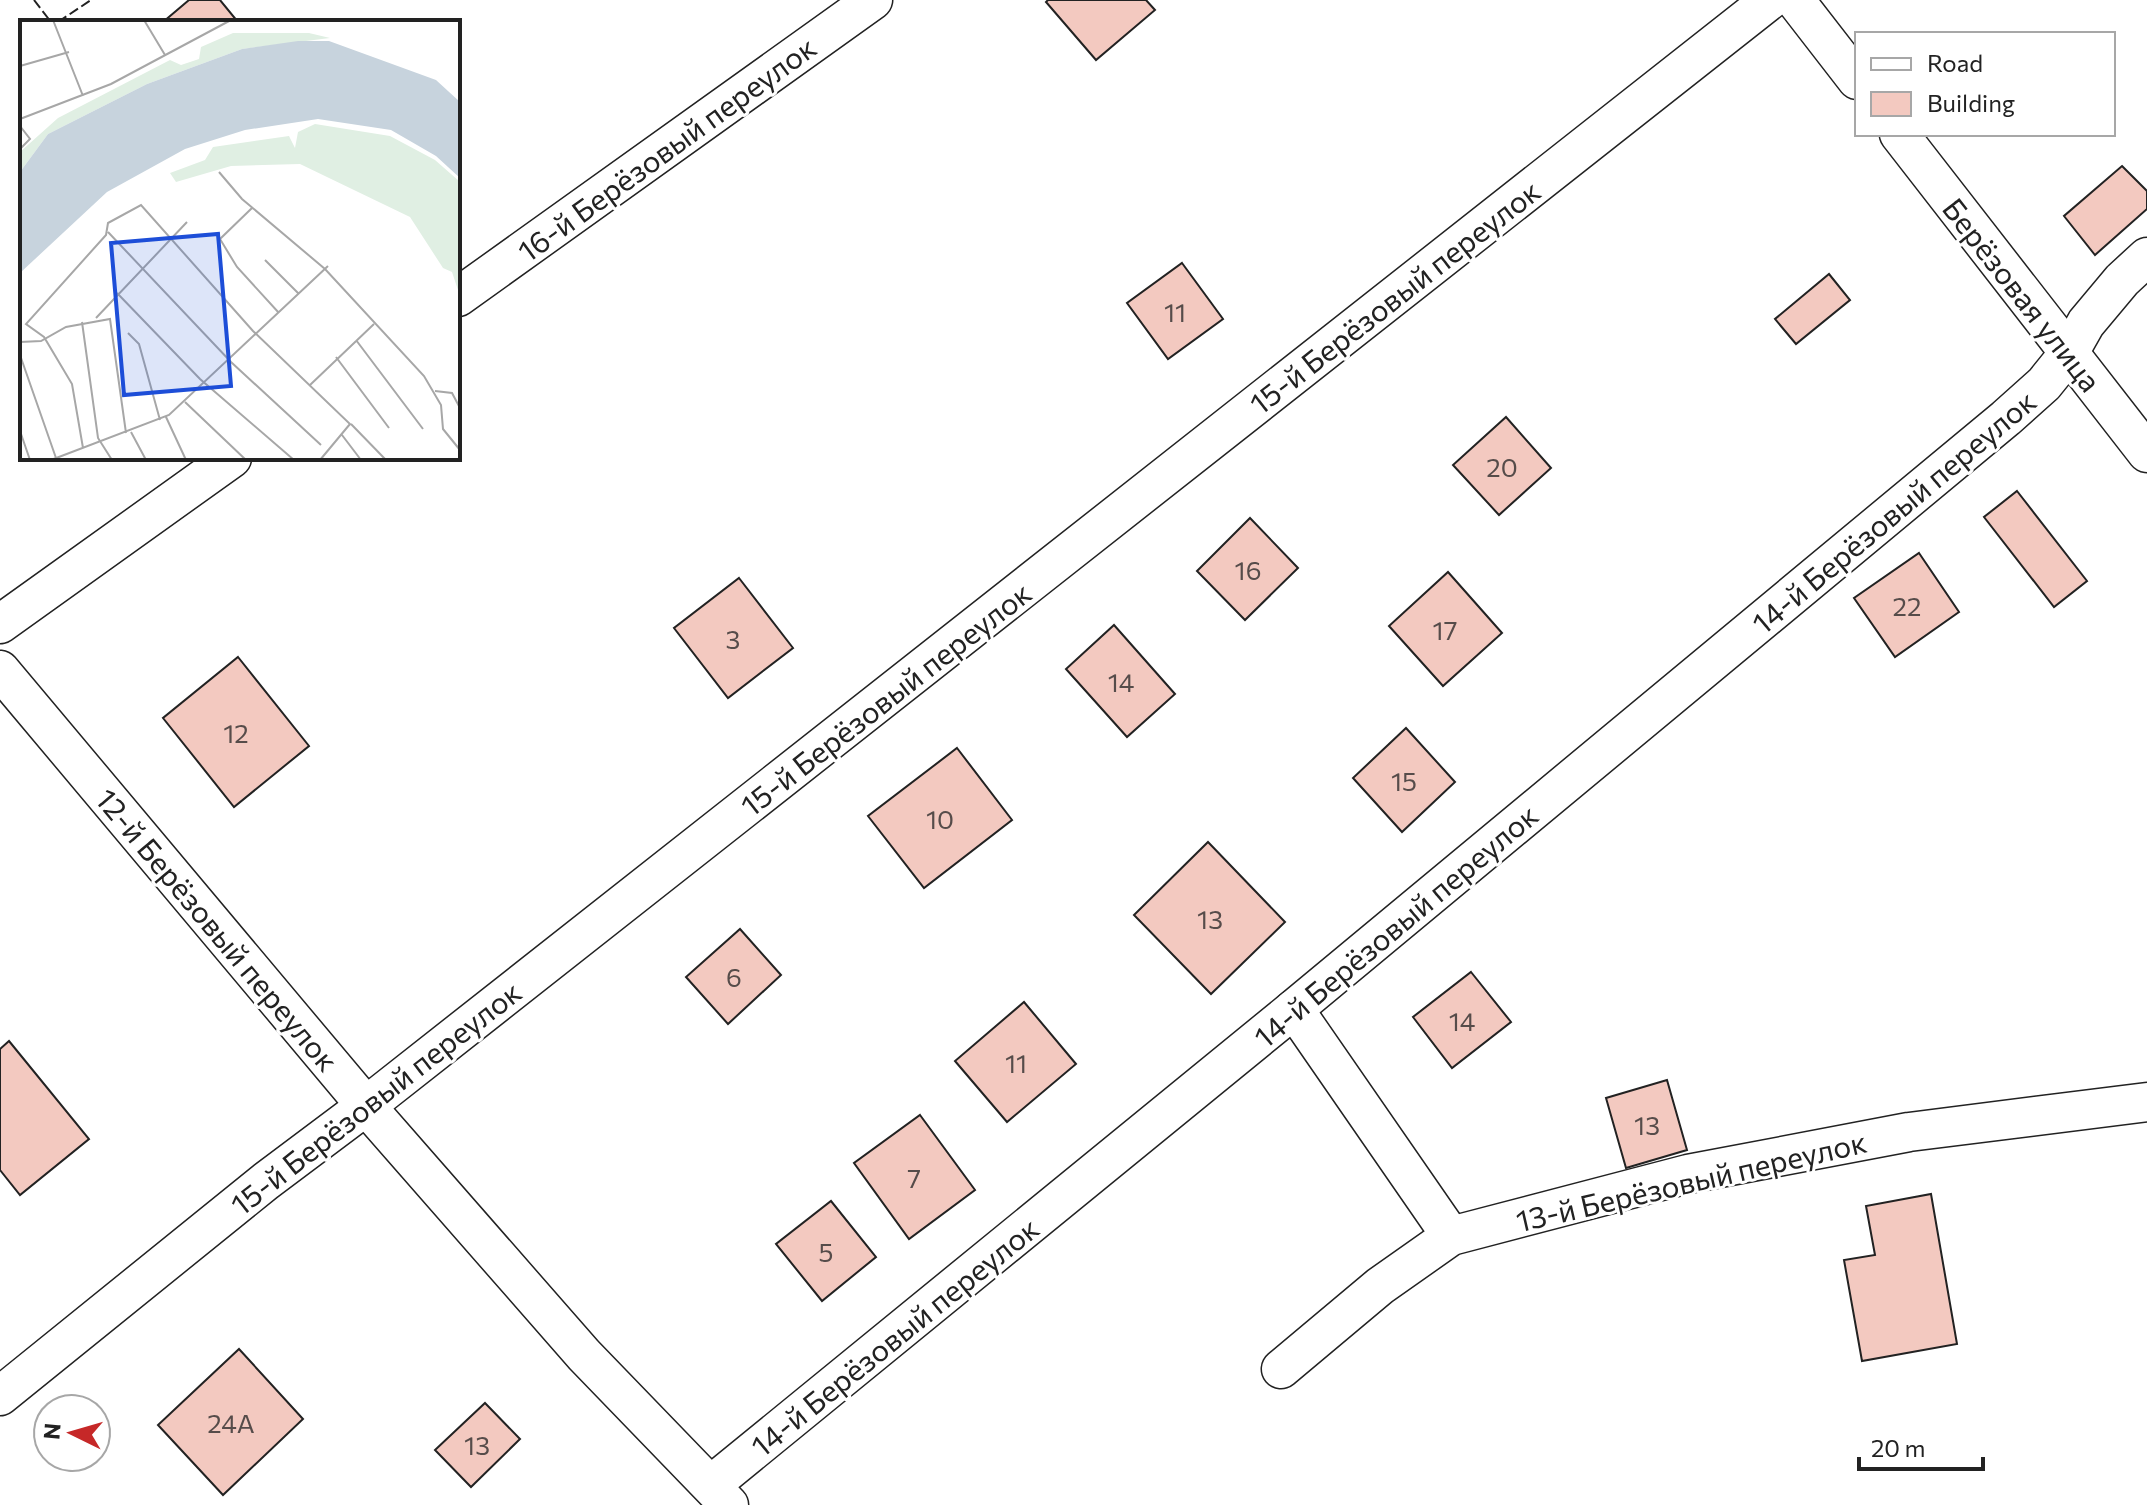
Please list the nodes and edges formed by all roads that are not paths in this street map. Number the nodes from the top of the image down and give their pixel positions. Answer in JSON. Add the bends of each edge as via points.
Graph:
{"nodes":[{"id":1,"x":873,"y":0,"type":"edge"},
{"id":2,"x":1770,"y":0,"type":"edge"},
{"id":3,"x":1795,"y":0,"type":"edge"},
{"id":4,"x":1855,"y":77,"type":"edge"},
{"id":5,"x":1901,"y":136,"type":"edge"},
{"id":6,"x":2147,"y":257,"type":"edge"},
{"id":7,"x":460,"y":296,"type":"edge"},
{"id":8,"x":2069,"y":353,"type":"junction"},
{"id":9,"x":2147,"y":453,"type":"edge"},
{"id":10,"x":229,"y":460,"type":"edge"},
{"id":11,"x":0,"y":624,"type":"edge"},
{"id":12,"x":0,"y":670,"type":"edge"},
{"id":13,"x":1294,"y":1009,"type":"junction"},
{"id":14,"x":2147,"y":1102,"type":"edge"},
{"id":15,"x":366,"y":1106,"type":"junction"},
{"id":16,"x":1451,"y":1236,"type":"junction"},
{"id":17,"x":1281,"y":1369,"type":"dead end"},
{"id":18,"x":0,"y":1396,"type":"edge"},
{"id":19,"x":720,"y":1495,"type":"edge"}],
"edges":[{"from":1,"to":7,"type":"street","name":"16-й Берёзовый переулок"},
{"from":2,"to":15,"type":"street","name":"15-й Берёзовый переулок"},
{"from":3,"to":4,"type":"street"},
{"from":5,"to":8,"type":"street","name":"Берёзовая улица"},
{"from":6,"to":8,"type":"street","name":"14-й Берёзовый переулок","via":[[2086,323]]},
{"from":8,"to":9,"type":"street","name":"Берёзовая улица"},
{"from":8,"to":13,"type":"street","name":"14-й Берёзовый переулок","via":[[2006,418]]},
{"from":10,"to":11,"type":"street"},
{"from":12,"to":15,"type":"street","name":"12-й Берёзовый переулок"},
{"from":13,"to":16,"type":"street"},
{"from":13,"to":19,"type":"street","name":"14-й Берёзовый переулок"},
{"from":14,"to":16,"type":"street","name":"13-й Берёзовый переулок","via":[[1909,1132],[1688,1174]]},
{"from":15,"to":18,"type":"street","name":"15-й Берёзовый переулок"},
{"from":15,"to":19,"type":"street","name":"12-й Берёзовый переулок","via":[[584,1355]]},
{"from":16,"to":17,"type":"street","name":"13-й Берёзовый переулок","via":[[1380,1286]]}]}
